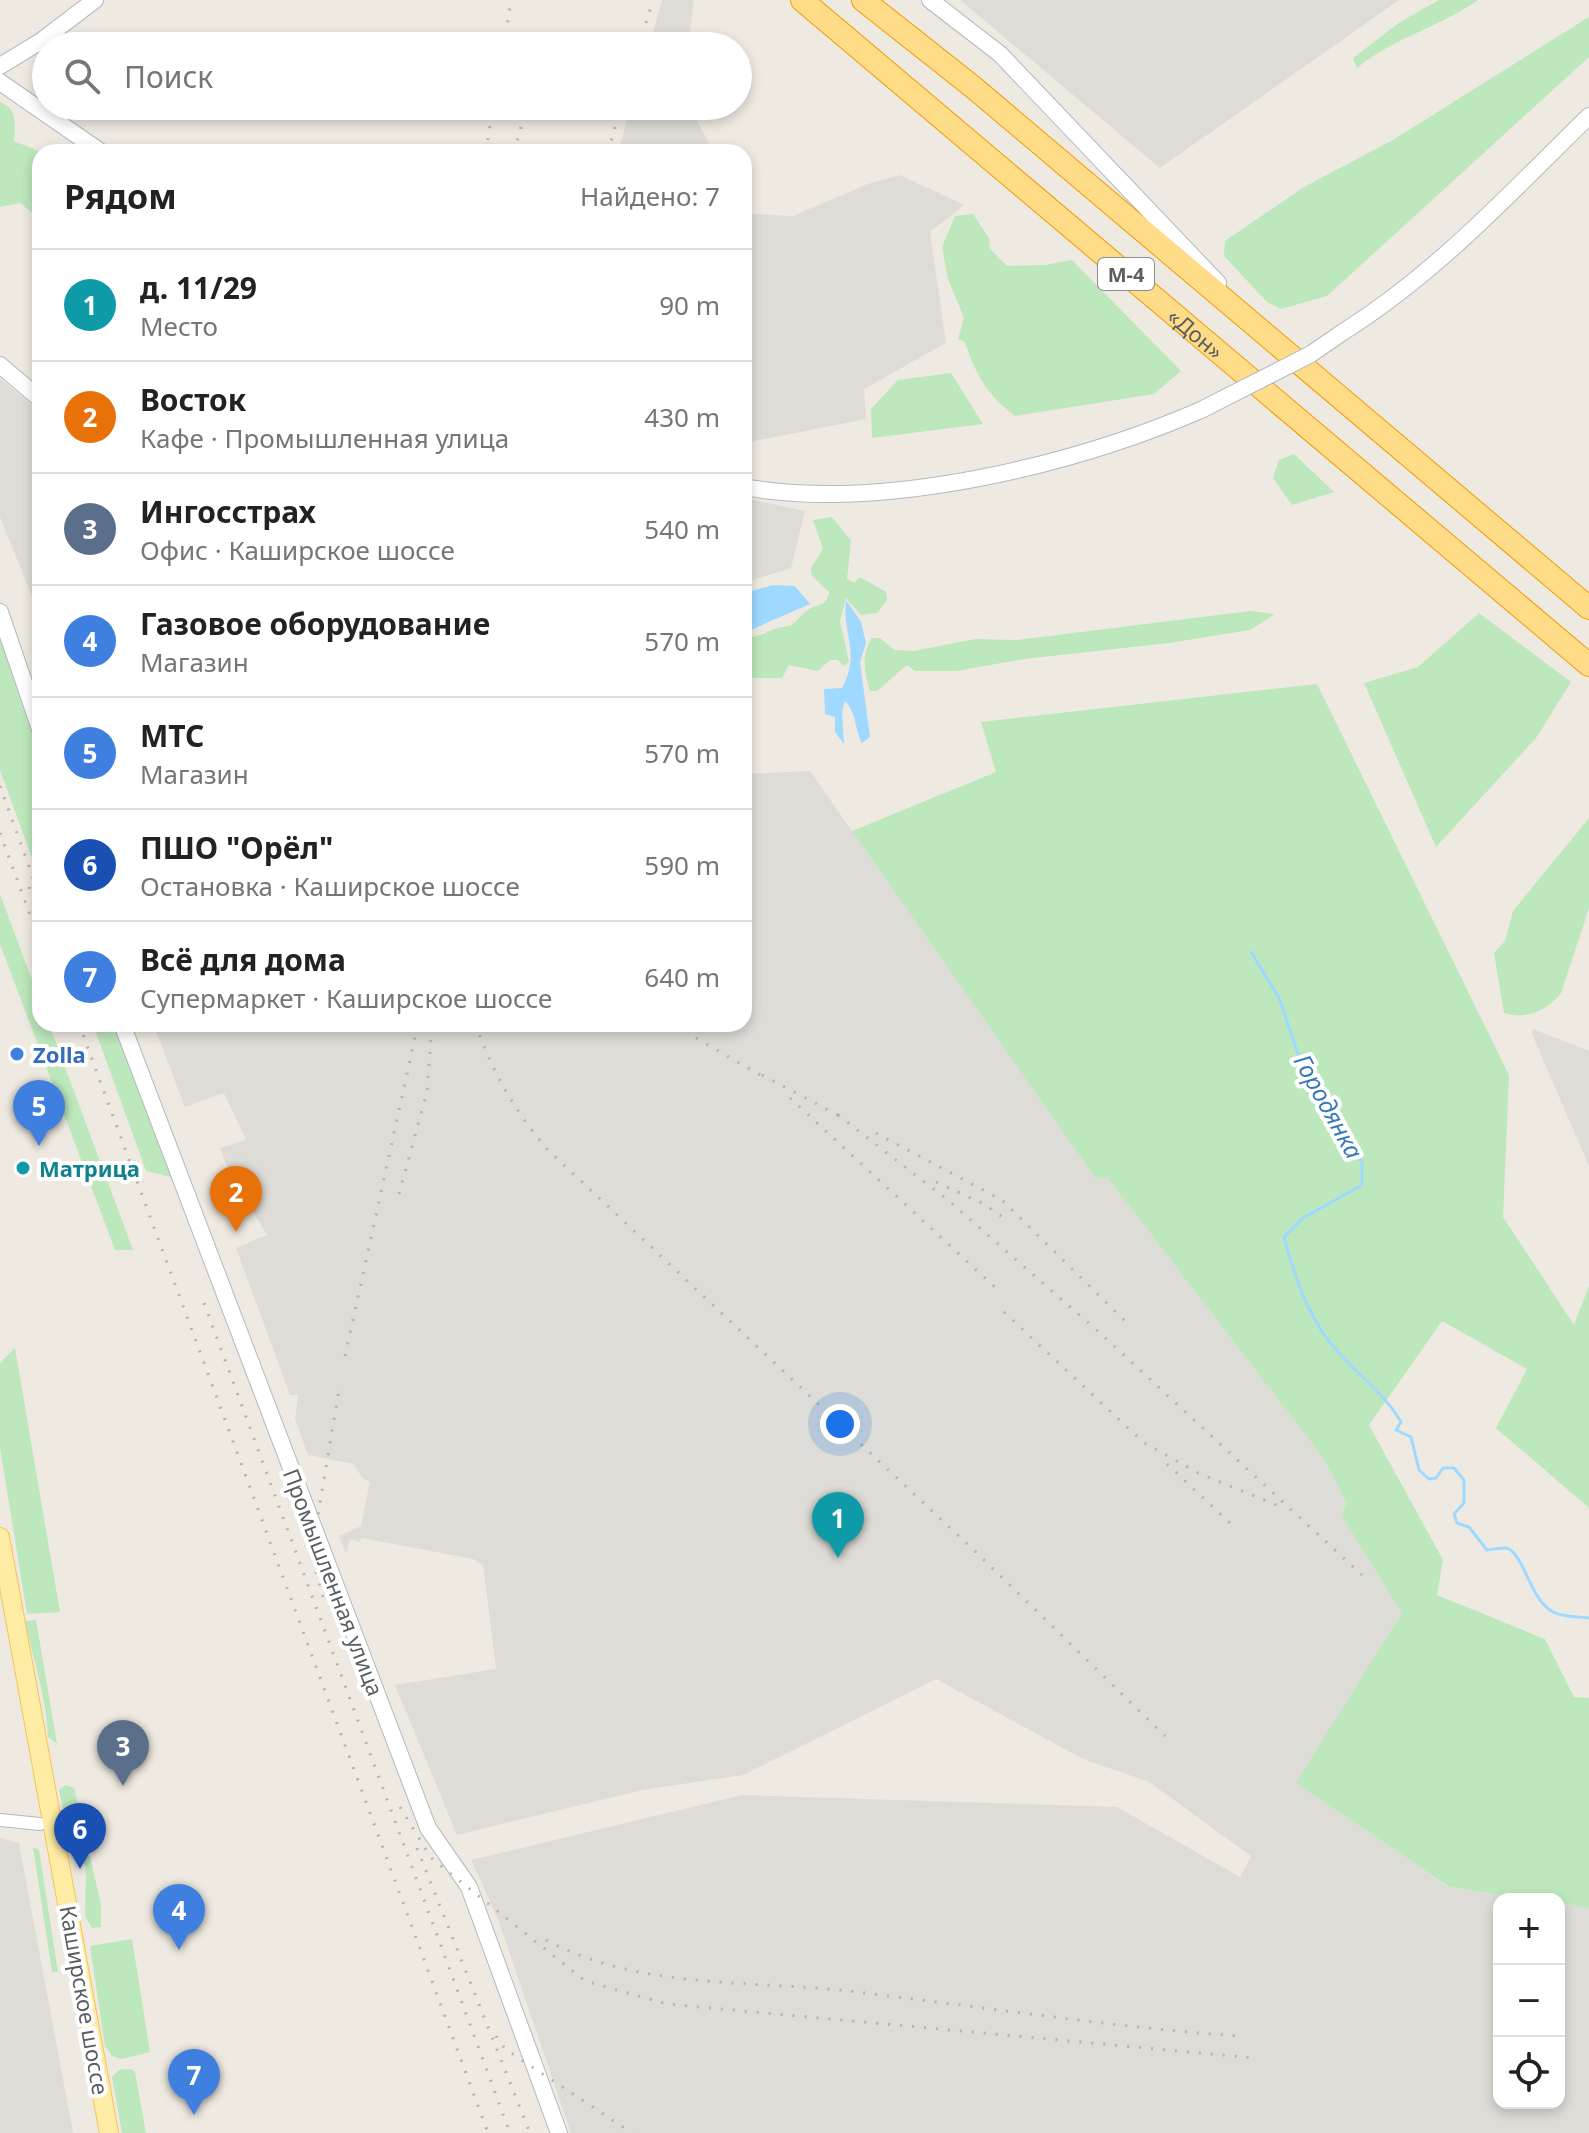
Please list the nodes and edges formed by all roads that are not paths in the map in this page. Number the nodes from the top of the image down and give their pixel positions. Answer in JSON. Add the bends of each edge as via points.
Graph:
{"nodes":[{"id":1,"x":95,"y":0,"type":"edge"},
{"id":2,"x":802,"y":0,"type":"edge"},
{"id":3,"x":863,"y":0,"type":"edge"},
{"id":4,"x":930,"y":0,"type":"edge"},
{"id":5,"x":53,"y":32,"type":"edge"},
{"id":6,"x":32,"y":46,"type":"edge"},
{"id":7,"x":0,"y":66,"type":"edge"},
{"id":8,"x":0,"y":82,"type":"edge"},
{"id":9,"x":32,"y":102,"type":"edge"},
{"id":10,"x":1589,"y":116,"type":"edge"},
{"id":11,"x":58,"y":120,"type":"edge"},
{"id":12,"x":90,"y":144,"type":"edge"},
{"id":13,"x":1274,"y":342,"type":"junction"},
{"id":14,"x":1,"y":367,"type":"edge"},
{"id":15,"x":32,"y":392,"type":"edge"},
{"id":16,"x":752,"y":488,"type":"edge"},
{"id":17,"x":1589,"y":608,"type":"edge"},
{"id":18,"x":0,"y":612,"type":"edge"},
{"id":19,"x":1589,"y":665,"type":"edge"},
{"id":20,"x":32,"y":706,"type":"edge"},
{"id":21,"x":125,"y":1032,"type":"edge"},
{"id":22,"x":0,"y":1537,"type":"edge"},
{"id":23,"x":0,"y":1605,"type":"edge"},
{"id":24,"x":0,"y":1820,"type":"edge"},
{"id":25,"x":40,"y":1824,"type":"junction"},
{"id":26,"x":97,"y":2133,"type":"edge"},
{"id":27,"x":109,"y":2133,"type":"edge"},
{"id":28,"x":559,"y":2133,"type":"edge"}],
"edges":[{"from":1,"to":5,"type":"street"},
{"from":2,"to":19,"type":"highway","name":"«Дон»","number":"М-4"},
{"from":3,"to":13,"type":"highway","name":"«Дон»","number":"М-4"},
{"from":4,"to":13,"type":"street","via":[[1000,54]]},
{"from":6,"to":7,"type":"street"},
{"from":8,"to":9,"type":"street"},
{"from":10,"to":16,"type":"street","bridge":true,"via":[[1463,241],[1383,307],[1311,354],[1201,410],[1138,438],[943,483],[866,492]]},
{"from":11,"to":12,"type":"street"},
{"from":13,"to":17,"type":"highway","name":"«Дон»","number":"М-4"},
{"from":14,"to":15,"type":"street"},
{"from":18,"to":20,"type":"street"},
{"from":21,"to":28,"type":"street","name":"Промышленная улица","via":[[428,1828],[469,1887]]},
{"from":22,"to":27,"type":"main road","name":"Каширское шоссе"},
{"from":23,"to":25,"type":"main road","name":"Каширское шоссе"},
{"from":24,"to":25,"type":"street"},
{"from":25,"to":26,"type":"main road","name":"Каширское шоссе"}]}
